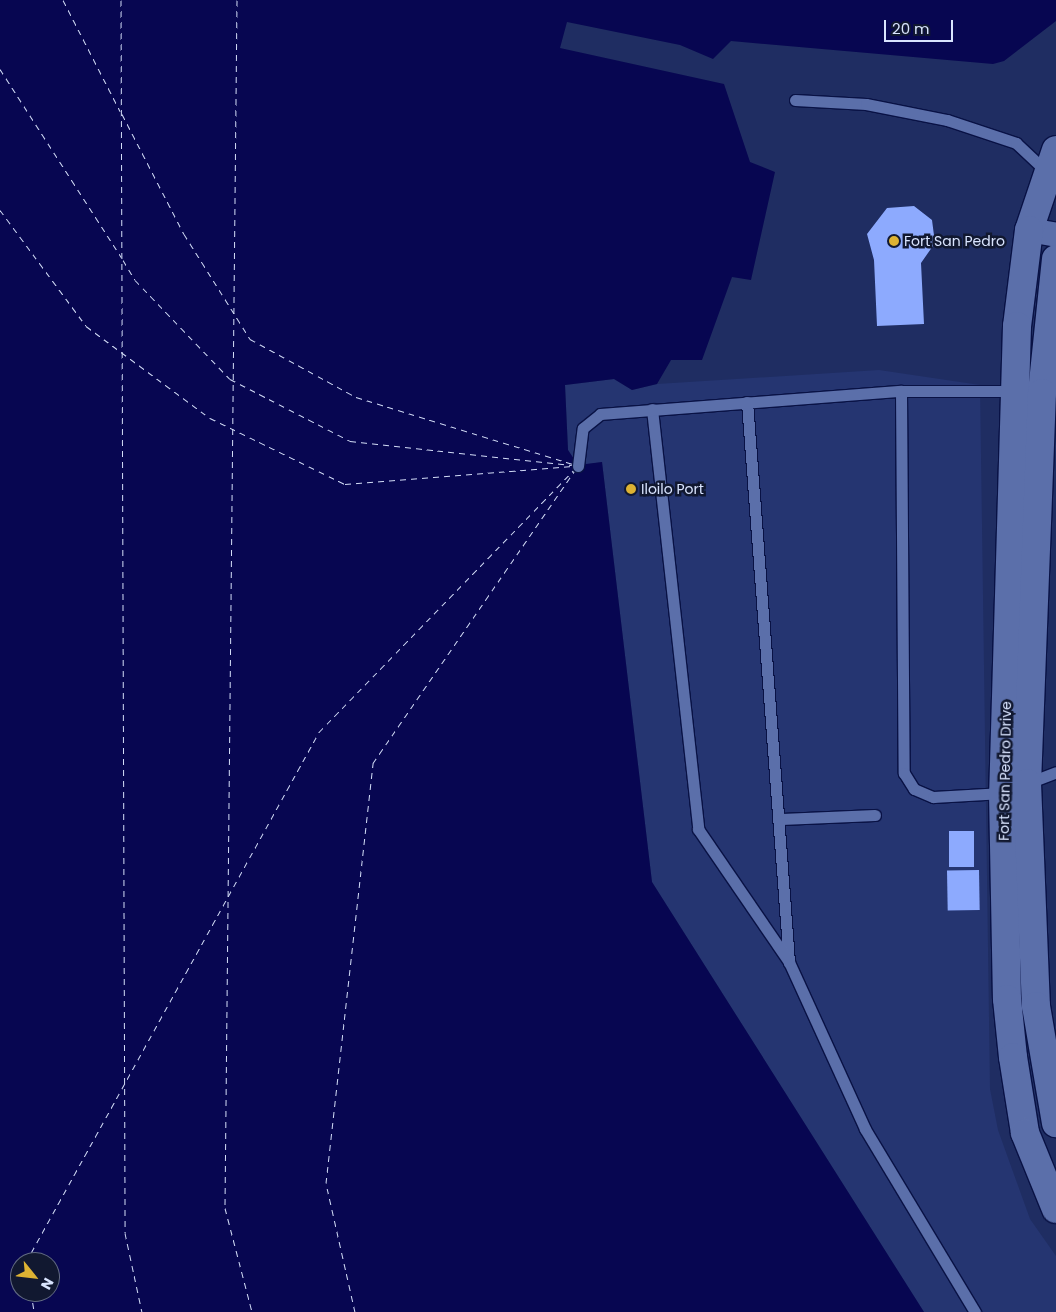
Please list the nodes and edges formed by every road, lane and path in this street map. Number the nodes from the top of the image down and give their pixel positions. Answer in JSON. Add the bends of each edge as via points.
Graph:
{"nodes":[{"id":1,"x":795,"y":100,"type":"dead end"},
{"id":2,"x":1053,"y":165,"type":"edge"},
{"id":3,"x":1028,"y":230,"type":"junction"},
{"id":4,"x":1056,"y":235,"type":"edge"},
{"id":5,"x":1056,"y":259,"type":"edge"},
{"id":6,"x":901,"y":391,"type":"junction"},
{"id":7,"x":1015,"y":391,"type":"junction"},
{"id":8,"x":1042,"y":393,"type":"junction"},
{"id":9,"x":747,"y":402,"type":"junction"},
{"id":10,"x":652,"y":410,"type":"junction"},
{"id":11,"x":578,"y":466,"type":"dead end"},
{"id":12,"x":1020,"y":633,"type":"junction"},
{"id":13,"x":1056,"y":772,"type":"edge"},
{"id":14,"x":1015,"y":788,"type":"junction"},
{"id":15,"x":875,"y":815,"type":"dead end"},
{"id":16,"x":781,"y":819,"type":"junction"},
{"id":17,"x":789,"y":962,"type":"junction"},
{"id":18,"x":1049,"y":1045,"type":"edge"},
{"id":19,"x":1013,"y":1057,"type":"junction"},
{"id":20,"x":1056,"y":1123,"type":"edge"},
{"id":21,"x":1054,"y":1202,"type":"edge"},
{"id":22,"x":975,"y":1312,"type":"edge"}],
"edges":[{"from":1,"to":2,"type":"lane","via":[[866,104],[946,120],[1016,143]]},
{"from":2,"to":3,"type":"main road","name":"Fort San Pedro Drive"},
{"from":3,"to":4,"type":"street"},
{"from":3,"to":7,"type":"main road","name":"Fort San Pedro Drive","via":[[1017,326]]},
{"from":5,"to":8,"type":"main road","name":"Fort San Pedro Drive"},
{"from":6,"to":7,"type":"lane"},
{"from":6,"to":9,"type":"lane"},
{"from":6,"to":14,"type":"lane","via":[[904,773],[914,789],[933,797]]},
{"from":7,"to":8,"type":"lane"},
{"from":7,"to":12,"type":"main road","name":"Fort San Pedro Drive"},
{"from":8,"to":12,"type":"main road","name":"Fort San Pedro Drive"},
{"from":9,"to":10,"type":"lane"},
{"from":9,"to":16,"type":"lane"},
{"from":10,"to":11,"type":"lane","via":[[600,414],[582,428],[577,449]]},
{"from":10,"to":17,"type":"lane","via":[[698,829]]},
{"from":12,"to":14,"type":"main road","name":"Fort San Pedro Drive"},
{"from":13,"to":14,"type":"lane"},
{"from":14,"to":18,"type":"main road","name":"Fort San Pedro Drive","via":[[1031,942]]},
{"from":14,"to":19,"type":"main road","name":"Fort San Pedro Drive","via":[[1007,999]]},
{"from":15,"to":16,"type":"lane"},
{"from":16,"to":17,"type":"lane"},
{"from":17,"to":22,"type":"lane","via":[[865,1128]]},
{"from":18,"to":19,"type":"lane"},
{"from":18,"to":20,"type":"main road","name":"Fort San Pedro Drive"},
{"from":19,"to":21,"type":"main road","name":"Fort San Pedro Drive","via":[[1025,1133]]}]}
